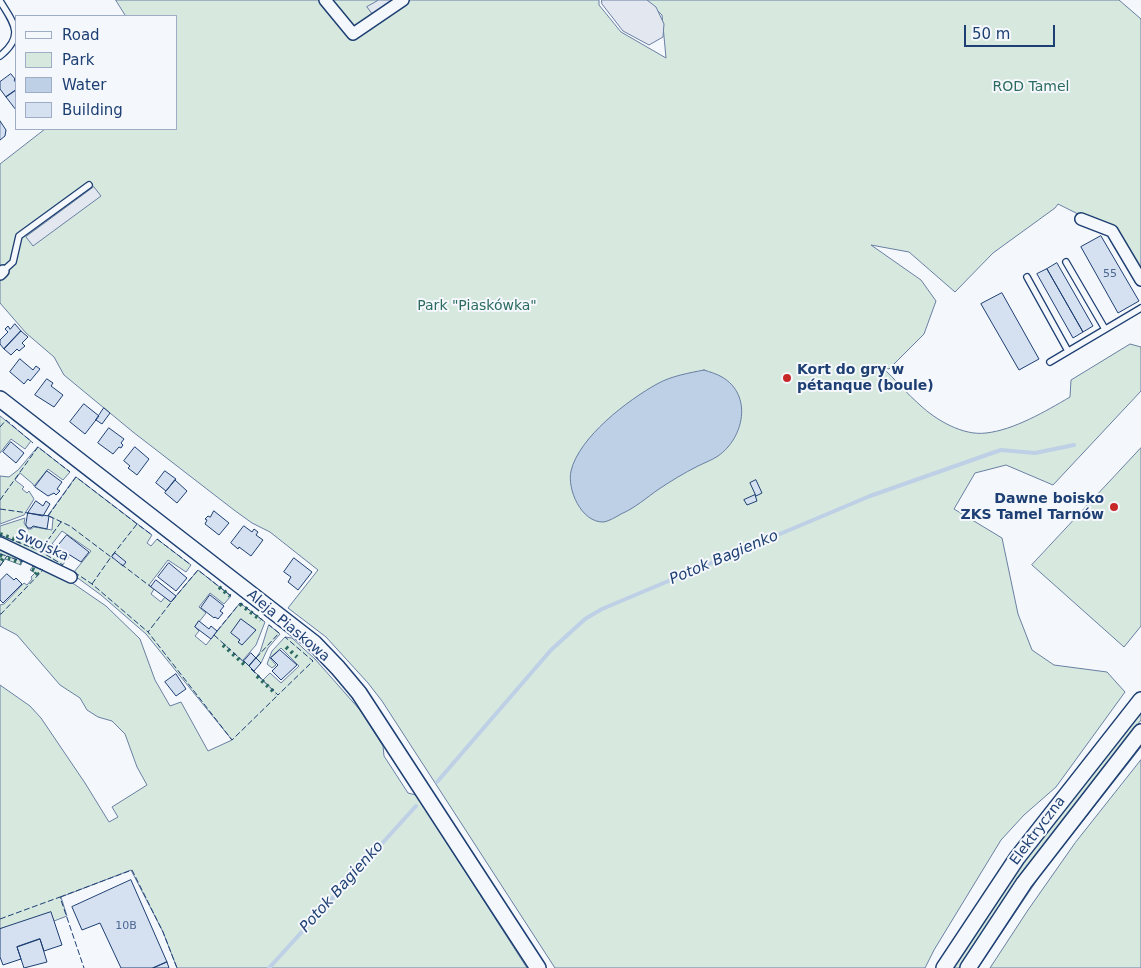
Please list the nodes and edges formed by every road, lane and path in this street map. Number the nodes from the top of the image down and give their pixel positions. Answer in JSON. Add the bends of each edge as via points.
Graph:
{"nodes":[{"id":1,"x":325,"y":0,"type":"edge"},
{"id":2,"x":403,"y":0,"type":"edge"},
{"id":3,"x":0,"y":1,"type":"edge"},
{"id":4,"x":15,"y":29,"type":"edge"},
{"id":5,"x":15,"y":40,"type":"edge"},
{"id":6,"x":0,"y":56,"type":"edge"},
{"id":7,"x":89,"y":185,"type":"dead end"},
{"id":8,"x":1081,"y":219,"type":"dead end"},
{"id":9,"x":1066,"y":262,"type":"dead end"},
{"id":10,"x":2,"y":272,"type":"edge"},
{"id":11,"x":1027,"y":277,"type":"dead end"},
{"id":12,"x":1141,"y":280,"type":"edge"},
{"id":13,"x":1141,"y":308,"type":"edge"},
{"id":14,"x":1105,"y":329,"type":"junction"},
{"id":15,"x":1068,"y":351,"type":"junction"},
{"id":16,"x":1050,"y":362,"type":"dead end"},
{"id":17,"x":0,"y":399,"type":"edge"},
{"id":18,"x":0,"y":543,"type":"edge"},
{"id":19,"x":71,"y":577,"type":"dead end"},
{"id":20,"x":1141,"y":700,"type":"edge"},
{"id":21,"x":1141,"y":732,"type":"edge"},
{"id":22,"x":538,"y":968,"type":"edge"},
{"id":23,"x":944,"y":968,"type":"edge"},
{"id":24,"x":968,"y":968,"type":"edge"}],
"edges":[{"from":1,"to":2,"type":"street","via":[[353,34]]},
{"from":3,"to":4,"type":"lane"},
{"from":5,"to":6,"type":"lane"},
{"from":7,"to":10,"type":"lane","via":[[19,236],[13,262]]},
{"from":8,"to":12,"type":"street","via":[[1112,231]]},
{"from":9,"to":14,"type":"lane"},
{"from":11,"to":15,"type":"lane"},
{"from":13,"to":14,"type":"lane"},
{"from":14,"to":15,"type":"lane"},
{"from":15,"to":16,"type":"lane"},
{"from":17,"to":22,"type":"street","name":"Aleja Piaskowa","via":[[314,643],[338,668],[359,693]]},
{"from":18,"to":19,"type":"street","name":"Swojska"},
{"from":20,"to":23,"type":"street","name":"Elektryczna","via":[[1018,858]]},
{"from":21,"to":24,"type":"street","name":"Elektryczna","via":[[1024,883]]}]}
